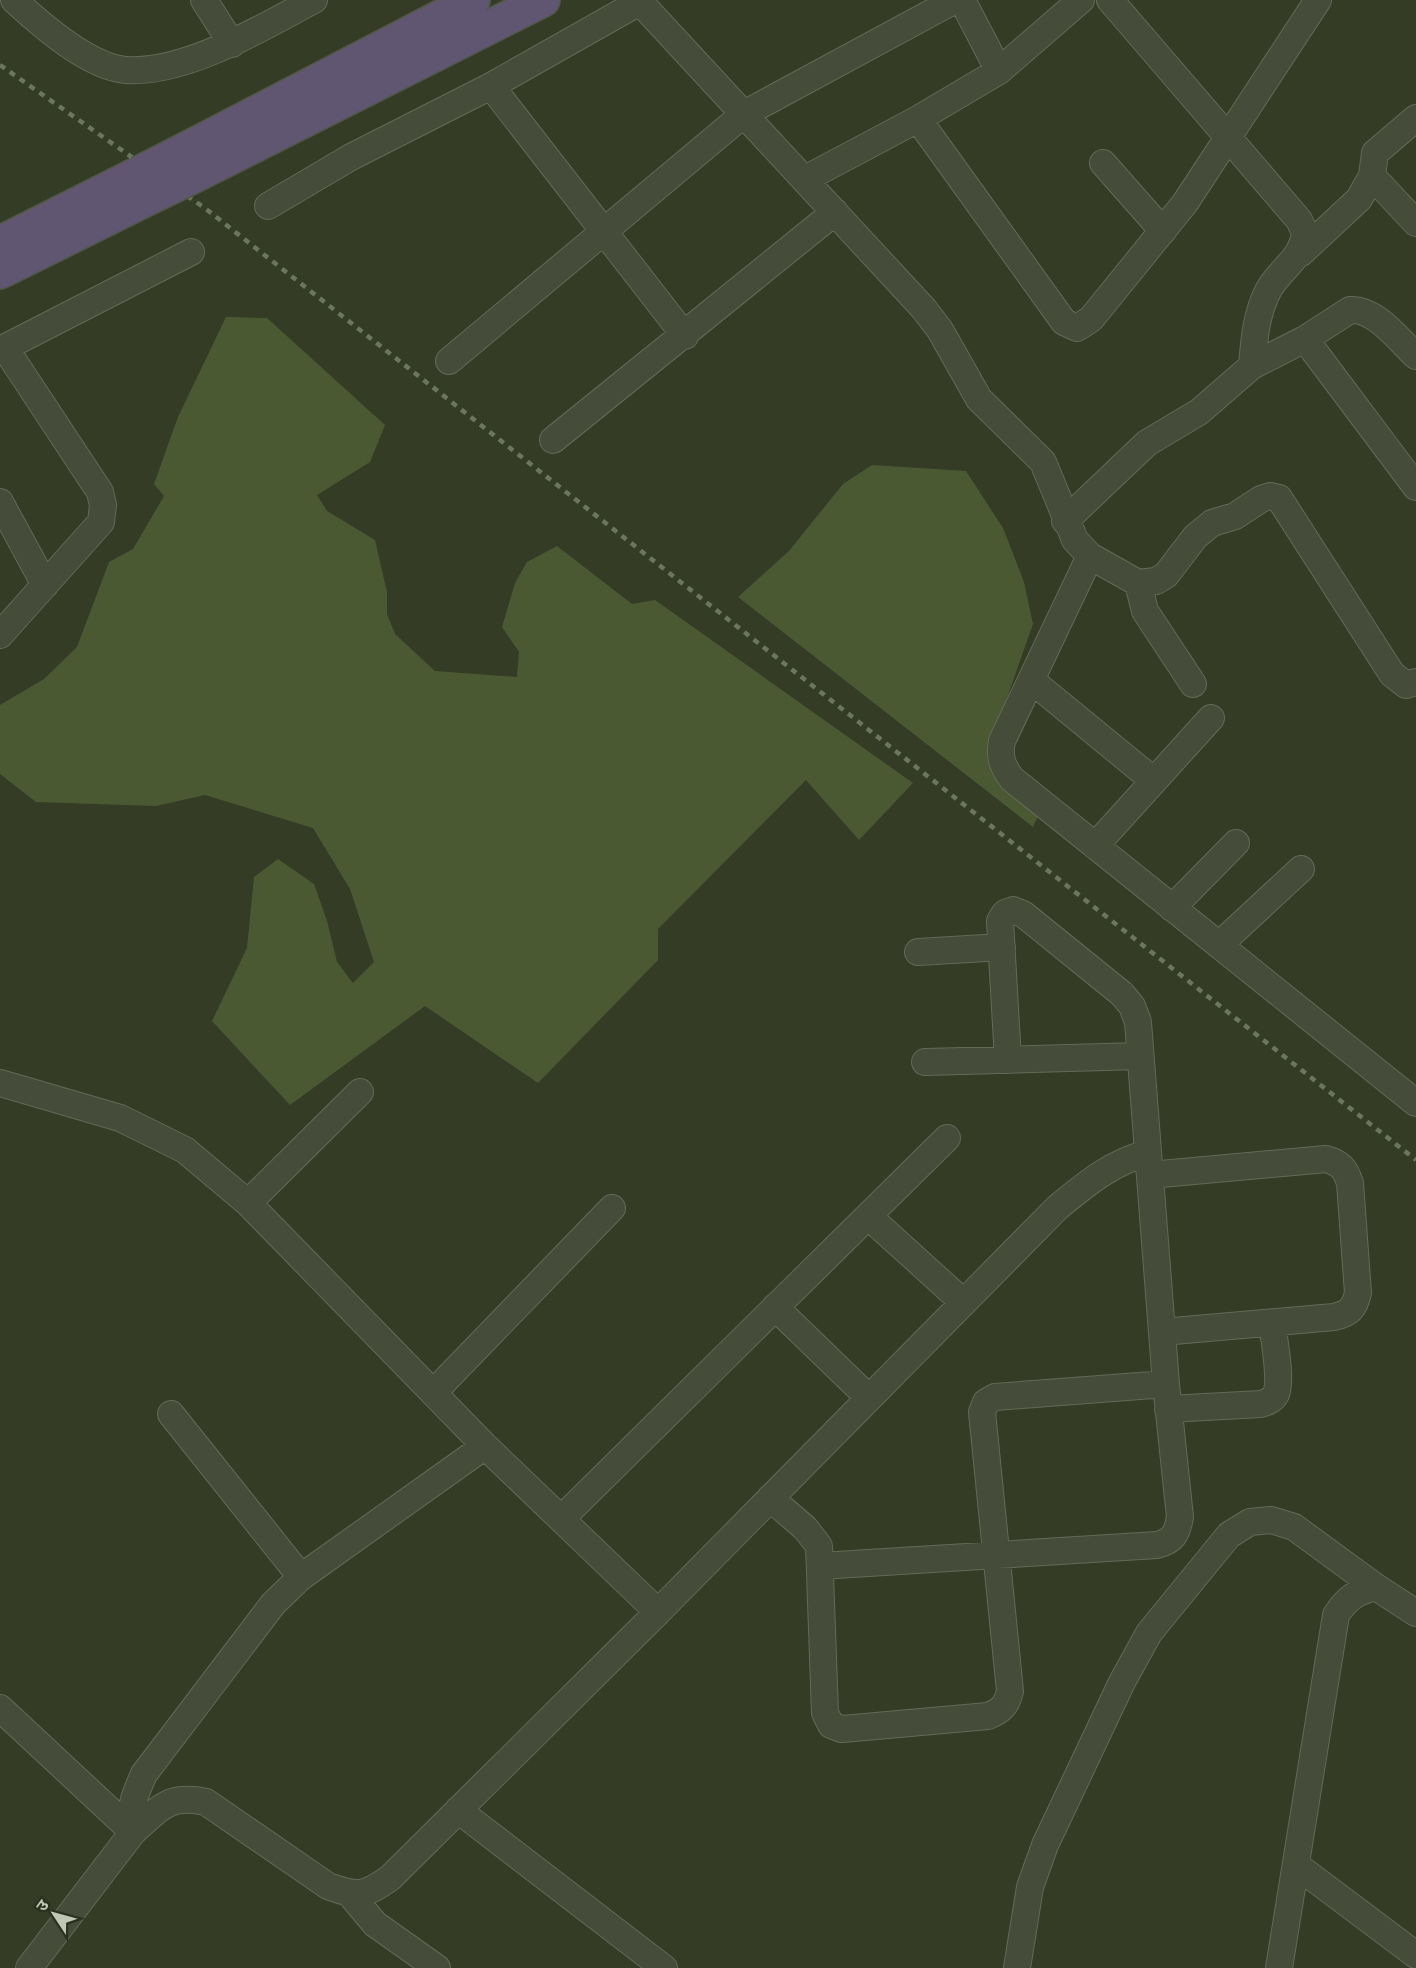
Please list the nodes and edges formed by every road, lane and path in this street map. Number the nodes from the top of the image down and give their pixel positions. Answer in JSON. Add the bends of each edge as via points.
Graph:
{"nodes":[{"id":1,"x":14,"y":0,"type":"edge"},
{"id":2,"x":204,"y":0,"type":"edge"},
{"id":3,"x":314,"y":0,"type":"edge"},
{"id":4,"x":473,"y":0,"type":"edge"},
{"id":5,"x":543,"y":0,"type":"edge"},
{"id":6,"x":955,"y":0,"type":"edge"},
{"id":7,"x":962,"y":0,"type":"edge"},
{"id":8,"x":1081,"y":0,"type":"edge"},
{"id":9,"x":1110,"y":0,"type":"edge"},
{"id":10,"x":1318,"y":0,"type":"edge"},
{"id":11,"x":641,"y":1,"type":"edge"},
{"id":12,"x":232,"y":44,"type":"junction"},
{"id":13,"x":999,"y":70,"type":"junction"},
{"id":14,"x":491,"y":86,"type":"junction"},
{"id":15,"x":744,"y":114,"type":"junction"},
{"id":16,"x":1416,"y":118,"type":"edge"},
{"id":17,"x":918,"y":119,"type":"junction"},
{"id":18,"x":1228,"y":138,"type":"junction"},
{"id":19,"x":194,"y":160,"type":"junction"},
{"id":20,"x":1103,"y":163,"type":"dead end"},
{"id":21,"x":1372,"y":176,"type":"junction"},
{"id":22,"x":805,"y":179,"type":"junction"},
{"id":23,"x":145,"y":185,"type":"junction"},
{"id":24,"x":268,"y":206,"type":"dead end"},
{"id":25,"x":835,"y":212,"type":"junction"},
{"id":26,"x":1416,"y":223,"type":"edge"},
{"id":27,"x":603,"y":231,"type":"junction"},
{"id":28,"x":1163,"y":231,"type":"junction"},
{"id":29,"x":0,"y":243,"type":"edge"},
{"id":30,"x":191,"y":252,"type":"dead end"},
{"id":31,"x":1300,"y":253,"type":"junction"},
{"id":32,"x":0,"y":272,"type":"edge"},
{"id":33,"x":685,"y":336,"type":"junction"},
{"id":34,"x":1305,"y":339,"type":"junction"},
{"id":35,"x":2,"y":349,"type":"edge"},
{"id":36,"x":1416,"y":356,"type":"edge"},
{"id":37,"x":449,"y":361,"type":"dead end"},
{"id":38,"x":1252,"y":366,"type":"junction"},
{"id":39,"x":553,"y":440,"type":"dead end"},
{"id":40,"x":1416,"y":487,"type":"edge"},
{"id":41,"x":0,"y":502,"type":"edge"},
{"id":42,"x":1065,"y":521,"type":"junction"},
{"id":43,"x":1090,"y":556,"type":"junction"},
{"id":44,"x":1138,"y":583,"type":"junction"},
{"id":45,"x":45,"y":585,"type":"junction"},
{"id":46,"x":0,"y":635,"type":"edge"},
{"id":47,"x":1031,"y":680,"type":"junction"},
{"id":48,"x":1416,"y":682,"type":"edge"},
{"id":49,"x":1193,"y":684,"type":"dead end"},
{"id":50,"x":1211,"y":718,"type":"dead end"},
{"id":51,"x":1154,"y":780,"type":"junction"},
{"id":52,"x":1236,"y":843,"type":"dead end"},
{"id":53,"x":1095,"y":846,"type":"junction"},
{"id":54,"x":1301,"y":869,"type":"dead end"},
{"id":55,"x":1172,"y":908,"type":"junction"},
{"id":56,"x":1219,"y":945,"type":"junction"},
{"id":57,"x":1002,"y":947,"type":"junction"},
{"id":58,"x":918,"y":952,"type":"dead end"},
{"id":59,"x":1140,"y":1056,"type":"junction"},
{"id":60,"x":1008,"y":1059,"type":"junction"},
{"id":61,"x":925,"y":1062,"type":"dead end"},
{"id":62,"x":0,"y":1083,"type":"edge"},
{"id":63,"x":360,"y":1092,"type":"dead end"},
{"id":64,"x":1416,"y":1103,"type":"edge"},
{"id":65,"x":947,"y":1138,"type":"dead end"},
{"id":66,"x":1149,"y":1164,"type":"junction"},
{"id":67,"x":248,"y":1203,"type":"junction"},
{"id":68,"x":612,"y":1208,"type":"dead end"},
{"id":69,"x":868,"y":1216,"type":"junction"},
{"id":70,"x":963,"y":1302,"type":"junction"},
{"id":71,"x":775,"y":1308,"type":"junction"},
{"id":72,"x":1272,"y":1323,"type":"junction"},
{"id":73,"x":1162,"y":1332,"type":"junction"},
{"id":74,"x":1166,"y":1384,"type":"junction"},
{"id":75,"x":433,"y":1393,"type":"junction"},
{"id":76,"x":869,"y":1398,"type":"junction"},
{"id":77,"x":1168,"y":1409,"type":"junction"},
{"id":78,"x":171,"y":1414,"type":"dead end"},
{"id":79,"x":485,"y":1446,"type":"junction"},
{"id":80,"x":770,"y":1498,"type":"junction"},
{"id":81,"x":561,"y":1519,"type":"junction"},
{"id":82,"x":998,"y":1555,"type":"junction"},
{"id":83,"x":820,"y":1566,"type":"junction"},
{"id":84,"x":301,"y":1577,"type":"junction"},
{"id":85,"x":1376,"y":1587,"type":"junction"},
{"id":86,"x":657,"y":1612,"type":"junction"},
{"id":87,"x":1416,"y":1613,"type":"edge"},
{"id":88,"x":0,"y":1708,"type":"edge"},
{"id":89,"x":458,"y":1810,"type":"junction"},
{"id":90,"x":134,"y":1832,"type":"junction"},
{"id":91,"x":1296,"y":1865,"type":"junction"},
{"id":92,"x":350,"y":1894,"type":"junction"},
{"id":93,"x":1416,"y":1955,"type":"edge"},
{"id":94,"x":29,"y":1968,"type":"edge"},
{"id":95,"x":437,"y":1968,"type":"edge"},
{"id":96,"x":664,"y":1968,"type":"edge"},
{"id":97,"x":1017,"y":1968,"type":"edge"},
{"id":98,"x":1279,"y":1968,"type":"edge"}],
"edges":[{"from":1,"to":12,"type":"street","via":[[40,24],[98,62],[125,70],[159,68]]},
{"from":2,"to":12,"type":"street"},
{"from":3,"to":12,"type":"street"},
{"from":4,"to":19,"type":"highway"},
{"from":5,"to":19,"type":"highway"},
{"from":6,"to":15,"type":"street"},
{"from":7,"to":13,"type":"street"},
{"from":8,"to":13,"type":"street"},
{"from":9,"to":18,"type":"street"},
{"from":10,"to":18,"type":"street"},
{"from":11,"to":14,"type":"street"},
{"from":11,"to":15,"type":"street"},
{"from":13,"to":17,"type":"street"},
{"from":14,"to":24,"type":"street","via":[[351,157]]},
{"from":14,"to":27,"type":"street"},
{"from":15,"to":22,"type":"street"},
{"from":15,"to":27,"type":"street"},
{"from":16,"to":21,"type":"street","via":[[1375,153]]},
{"from":17,"to":22,"type":"street"},
{"from":17,"to":28,"type":"street","via":[[1070,326],[1077,328],[1091,319]]},
{"from":18,"to":28,"type":"street"},
{"from":18,"to":31,"type":"street","via":[[1299,220],[1305,233]]},
{"from":19,"to":23,"type":"highway","bridge":true},
{"from":20,"to":28,"type":"street"},
{"from":21,"to":26,"type":"street"},
{"from":21,"to":31,"type":"street","via":[[1359,199]]},
{"from":22,"to":25,"type":"street"},
{"from":23,"to":29,"type":"highway"},
{"from":23,"to":32,"type":"highway"},
{"from":25,"to":33,"type":"street"},
{"from":25,"to":42,"type":"street","via":[[940,330],[978,399],[1043,462]]},
{"from":27,"to":33,"type":"street"},
{"from":27,"to":37,"type":"street"},
{"from":30,"to":35,"type":"street"},
{"from":31,"to":38,"type":"street","via":[[1266,294]]},
{"from":33,"to":39,"type":"street"},
{"from":34,"to":36,"type":"street","via":[[1350,310],[1359,309],[1370,314]]},
{"from":34,"to":38,"type":"street"},
{"from":34,"to":40,"type":"street"},
{"from":35,"to":45,"type":"street","via":[[100,492],[103,505],[100,522]]},
{"from":38,"to":42,"type":"street","via":[[1200,412],[1133,454]]},
{"from":41,"to":45,"type":"street"},
{"from":42,"to":43,"type":"street"},
{"from":43,"to":44,"type":"street"},
{"from":43,"to":47,"type":"street"},
{"from":44,"to":48,"type":"street","via":[[1156,581],[1166,575],[1212,523],[1235,516],[1270,496],[1279,498],[1392,674],[1406,685]]},
{"from":44,"to":49,"type":"street","via":[[1145,611]]},
{"from":45,"to":46,"type":"street"},
{"from":47,"to":51,"type":"street"},
{"from":47,"to":53,"type":"street","via":[[1002,741],[1002,767],[1011,779]]},
{"from":50,"to":51,"type":"street"},
{"from":51,"to":53,"type":"street"},
{"from":52,"to":55,"type":"street"},
{"from":53,"to":55,"type":"street"},
{"from":54,"to":56,"type":"street"},
{"from":55,"to":56,"type":"street"},
{"from":56,"to":64,"type":"street"},
{"from":57,"to":58,"type":"street"},
{"from":57,"to":59,"type":"street","via":[[1000,921],[1005,913],[1013,910],[1023,914],[1132,1006],[1138,1022]]},
{"from":57,"to":60,"type":"street"},
{"from":59,"to":60,"type":"street"},
{"from":59,"to":66,"type":"street"},
{"from":60,"to":61,"type":"street"},
{"from":62,"to":67,"type":"street","via":[[120,1118],[166,1139],[185,1150]]},
{"from":63,"to":67,"type":"street"},
{"from":65,"to":69,"type":"street"},
{"from":66,"to":70,"type":"street","via":[[1128,1158],[1104,1170],[1074,1193]]},
{"from":66,"to":72,"type":"street","via":[[1326,1159],[1338,1162],[1346,1170],[1358,1293],[1354,1308],[1334,1317]]},
{"from":66,"to":73,"type":"street"},
{"from":67,"to":75,"type":"street"},
{"from":68,"to":75,"type":"street"},
{"from":69,"to":70,"type":"street"},
{"from":69,"to":71,"type":"street"},
{"from":70,"to":76,"type":"street"},
{"from":71,"to":76,"type":"street"},
{"from":71,"to":81,"type":"street"},
{"from":72,"to":73,"type":"street"},
{"from":72,"to":77,"type":"street","via":[[1278,1383],[1272,1400],[1261,1404]]},
{"from":73,"to":74,"type":"street"},
{"from":74,"to":77,"type":"street"},
{"from":74,"to":82,"type":"street","via":[[995,1397],[986,1402],[982,1412]]},
{"from":75,"to":79,"type":"street"},
{"from":76,"to":80,"type":"street"},
{"from":77,"to":82,"type":"street","via":[[1180,1517],[1178,1532],[1169,1542]]},
{"from":78,"to":84,"type":"street"},
{"from":79,"to":81,"type":"street"},
{"from":79,"to":84,"type":"street"},
{"from":80,"to":83,"type":"street","via":[[814,1538],[819,1546]]},
{"from":80,"to":86,"type":"street"},
{"from":81,"to":86,"type":"street"},
{"from":82,"to":83,"type":"street"},
{"from":82,"to":83,"type":"street","via":[[1010,1691],[1000,1711],[988,1716],[841,1729],[831,1725],[825,1713]]},
{"from":84,"to":90,"type":"street","via":[[273,1604],[144,1774],[130,1816]]},
{"from":85,"to":87,"type":"street"},
{"from":85,"to":91,"type":"street","via":[[1346,1600],[1336,1615]]},
{"from":85,"to":97,"type":"street","via":[[1294,1527],[1271,1520],[1250,1522],[1229,1535],[1149,1633],[1122,1682],[1045,1845],[1030,1887]]},
{"from":86,"to":89,"type":"street"},
{"from":88,"to":90,"type":"street"},
{"from":89,"to":92,"type":"street","via":[[390,1878],[368,1893]]},
{"from":89,"to":96,"type":"street"},
{"from":90,"to":92,"type":"street","via":[[160,1807],[184,1798],[206,1802],[328,1886]]},
{"from":90,"to":94,"type":"street"},
{"from":91,"to":93,"type":"street"},
{"from":91,"to":98,"type":"street"},
{"from":92,"to":95,"type":"street","via":[[375,1924]]}]}
